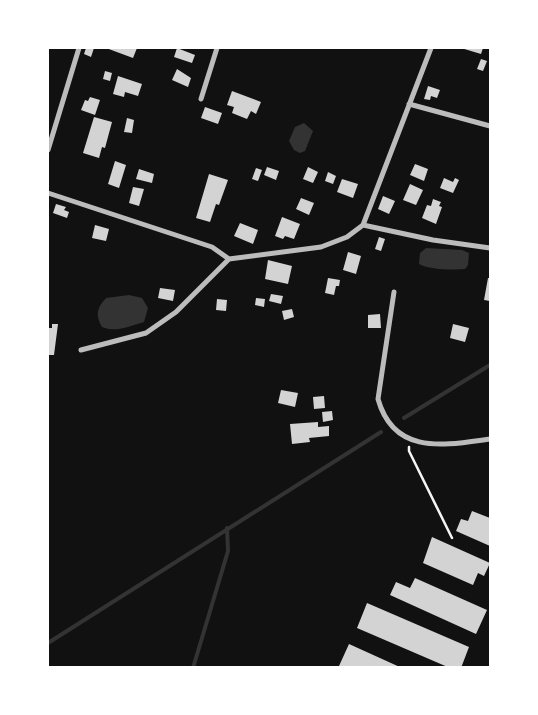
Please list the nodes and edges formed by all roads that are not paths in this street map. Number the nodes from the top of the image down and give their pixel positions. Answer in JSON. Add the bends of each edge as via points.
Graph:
{"nodes":[{"id":1,"x":80,"y":48,"type":"edge"},
{"id":2,"x":216,"y":48,"type":"edge"},
{"id":3,"x":431,"y":48,"type":"edge"},
{"id":4,"x":201,"y":99,"type":"dead end"},
{"id":5,"x":410,"y":104,"type":"junction"},
{"id":6,"x":490,"y":126,"type":"edge"},
{"id":7,"x":48,"y":150,"type":"edge"},
{"id":8,"x":48,"y":193,"type":"edge"},
{"id":9,"x":363,"y":224,"type":"junction"},
{"id":10,"x":490,"y":248,"type":"edge"},
{"id":11,"x":229,"y":259,"type":"junction"},
{"id":12,"x":394,"y":292,"type":"dead end"},
{"id":13,"x":81,"y":350,"type":"dead end"},
{"id":14,"x":490,"y":439,"type":"edge"}],
"edges":[{"from":1,"to":7,"type":"street"},
{"from":2,"to":4,"type":"street"},
{"from":3,"to":5,"type":"street"},
{"from":5,"to":6,"type":"street"},
{"from":5,"to":9,"type":"street"},
{"from":8,"to":11,"type":"street","via":[[212,247]]},
{"from":9,"to":10,"type":"street","via":[[433,240]]},
{"from":9,"to":11,"type":"street","via":[[347,237],[322,248]]},
{"from":11,"to":13,"type":"street","via":[[176,312],[146,333]]},
{"from":12,"to":14,"type":"street","via":[[378,399],[381,409],[400,434],[410,441],[453,444]]}]}
